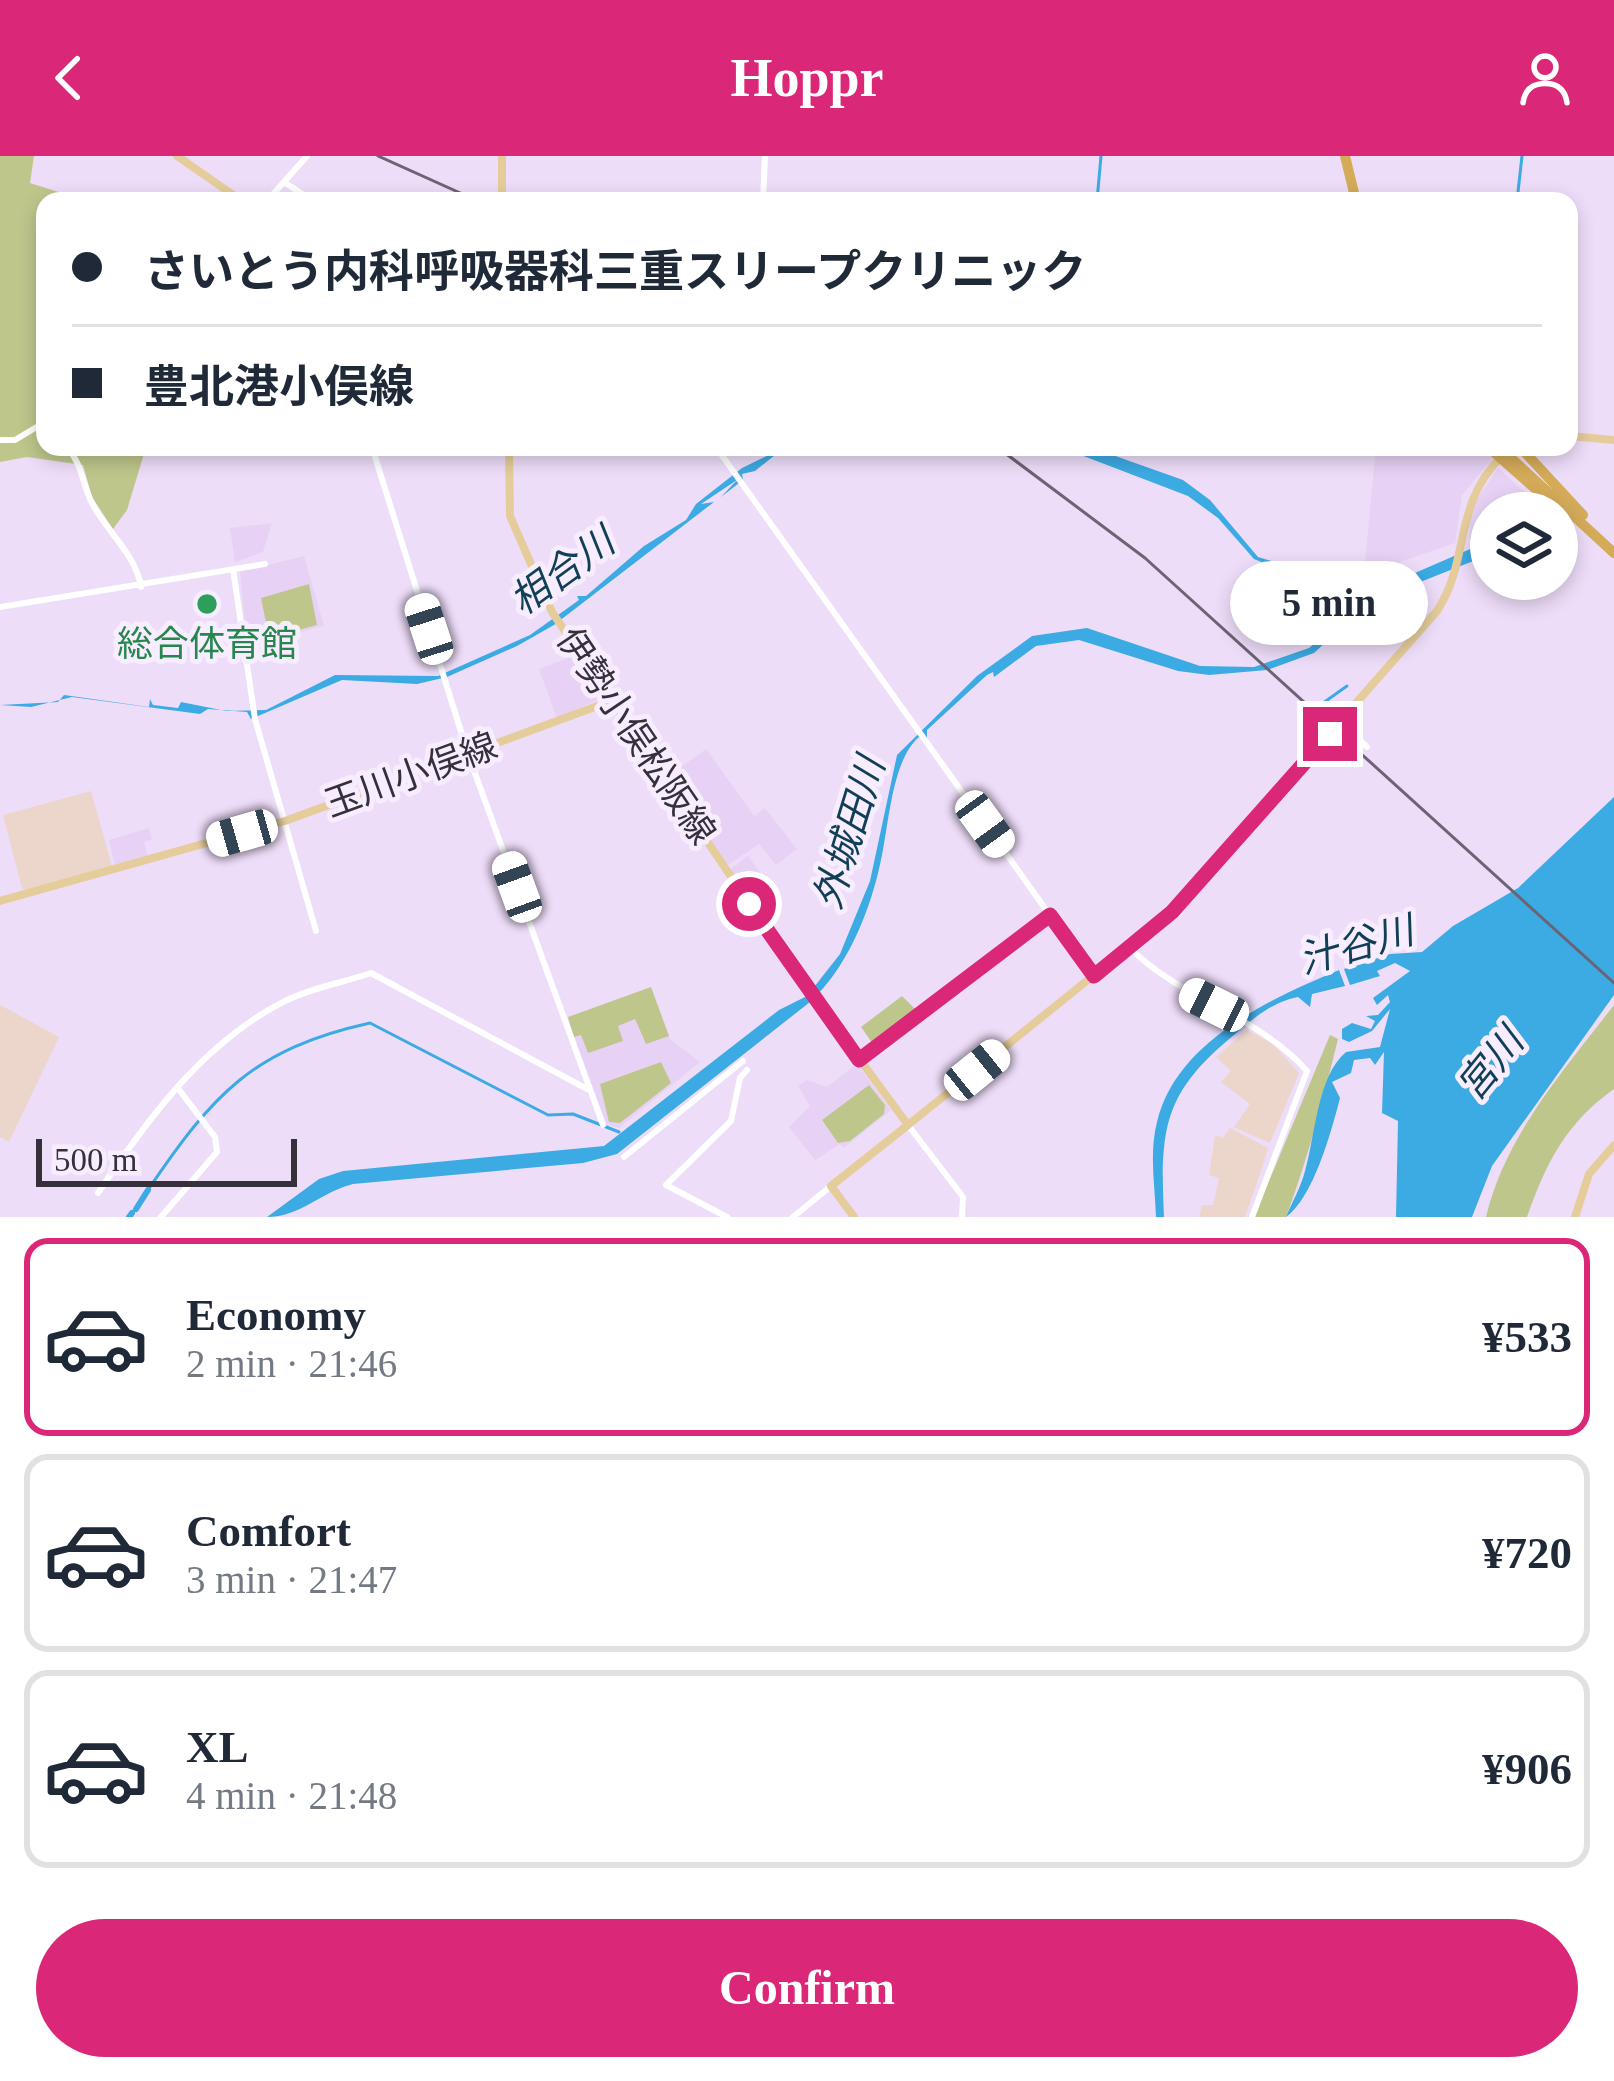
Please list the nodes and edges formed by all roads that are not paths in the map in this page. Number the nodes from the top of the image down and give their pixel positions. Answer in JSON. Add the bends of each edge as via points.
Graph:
{"nodes":[{"id":1,"x":177,"y":156,"type":"edge"},
{"id":2,"x":307,"y":156,"type":"edge"},
{"id":3,"x":502,"y":156,"type":"edge"},
{"id":4,"x":765,"y":156,"type":"edge"},
{"id":5,"x":1348,"y":156,"type":"edge"},
{"id":6,"x":284,"y":182,"type":"junction"},
{"id":7,"x":229,"y":192,"type":"edge"},
{"id":8,"x":275,"y":192,"type":"edge"},
{"id":9,"x":299,"y":192,"type":"edge"},
{"id":10,"x":502,"y":192,"type":"edge"},
{"id":11,"x":763,"y":192,"type":"edge"},
{"id":12,"x":1357,"y":192,"type":"edge"},
{"id":13,"x":36,"y":427,"type":"edge"},
{"id":14,"x":1578,"y":437,"type":"edge"},
{"id":15,"x":0,"y":440,"type":"edge"},
{"id":16,"x":1614,"y":440,"type":"edge"},
{"id":17,"x":75,"y":456,"type":"edge"},
{"id":18,"x":375,"y":456,"type":"edge"},
{"id":19,"x":509,"y":456,"type":"edge"},
{"id":20,"x":723,"y":456,"type":"edge"},
{"id":21,"x":1499,"y":456,"type":"edge"},
{"id":22,"x":1507,"y":456,"type":"edge"},
{"id":23,"x":1528,"y":456,"type":"edge"},
{"id":24,"x":1550,"y":492,"type":"edge"},
{"id":25,"x":1558,"y":492,"type":"edge"},
{"id":26,"x":1578,"y":515,"type":"edge"},
{"id":27,"x":1614,"y":549,"type":"edge"},
{"id":28,"x":265,"y":564,"type":"dead end"},
{"id":29,"x":233,"y":569,"type":"junction"},
{"id":30,"x":141,"y":587,"type":"junction"},
{"id":31,"x":0,"y":607,"type":"edge"},
{"id":32,"x":596,"y":680,"type":"junction"},
{"id":33,"x":611,"y":701,"type":"junction"},
{"id":34,"x":595,"y":708,"type":"junction"},
{"id":35,"x":1352,"y":732,"type":"dead end"},
{"id":36,"x":1367,"y":746,"type":"dead end"},
{"id":37,"x":468,"y":754,"type":"junction"},
{"id":38,"x":285,"y":821,"type":"junction"},
{"id":39,"x":0,"y":902,"type":"edge"},
{"id":40,"x":1050,"y":915,"type":"junction"},
{"id":41,"x":316,"y":931,"type":"dead end"},
{"id":42,"x":1130,"y":948,"type":"junction"},
{"id":43,"x":1094,"y":976,"type":"junction"},
{"id":44,"x":859,"y":1060,"type":"junction"},
{"id":45,"x":177,"y":1087,"type":"junction"},
{"id":46,"x":590,"y":1090,"type":"junction"},
{"id":47,"x":603,"y":1125,"type":"dead end"},
{"id":48,"x":908,"y":1125,"type":"junction"},
{"id":49,"x":1614,"y":1145,"type":"edge"},
{"id":50,"x":624,"y":1157,"type":"dead end"},
{"id":51,"x":832,"y":1186,"type":"junction"},
{"id":52,"x":98,"y":1193,"type":"dead end"},
{"id":53,"x":161,"y":1217,"type":"edge"},
{"id":54,"x":728,"y":1217,"type":"edge"},
{"id":55,"x":793,"y":1217,"type":"edge"},
{"id":56,"x":854,"y":1217,"type":"edge"},
{"id":57,"x":962,"y":1217,"type":"edge"},
{"id":58,"x":1252,"y":1217,"type":"edge"},
{"id":59,"x":1575,"y":1217,"type":"edge"}],
"edges":[{"from":1,"to":7,"type":"main road"},
{"from":2,"to":6,"type":"street"},
{"from":3,"to":10,"type":"main road"},
{"from":4,"to":11,"type":"street"},
{"from":5,"to":12,"type":"highway"},
{"from":6,"to":8,"type":"street"},
{"from":6,"to":9,"type":"street"},
{"from":13,"to":15,"type":"street"},
{"from":14,"to":16,"type":"main road"},
{"from":17,"to":30,"type":"street"},
{"from":18,"to":37,"type":"street"},
{"from":19,"to":32,"type":"main road","name":"伊勢小俣松阪線","via":[[510,516],[552,612]]},
{"from":20,"to":40,"type":"street"},
{"from":21,"to":42,"type":"main road","via":[[1473,490],[1440,607],[1172,912]]},
{"from":22,"to":24,"type":"highway"},
{"from":23,"to":25,"type":"highway"},
{"from":26,"to":27,"type":"highway"},
{"from":28,"to":29,"type":"street"},
{"from":29,"to":30,"type":"street"},
{"from":29,"to":38,"type":"street","via":[[252,706]]},
{"from":30,"to":31,"type":"street"},
{"from":32,"to":33,"type":"main road","name":"伊勢小俣松阪線"},
{"from":32,"to":34,"type":"main road"},
{"from":33,"to":34,"type":"main road","name":"玉川小俣線"},
{"from":33,"to":44,"type":"main road","name":"伊勢小俣松阪線"},
{"from":34,"to":37,"type":"main road","name":"玉川小俣線"},
{"from":35,"to":36,"type":"street"},
{"from":37,"to":38,"type":"main road","name":"玉川小俣線"},
{"from":37,"to":46,"type":"street"},
{"from":38,"to":39,"type":"main road","name":"玉川小俣線"},
{"from":38,"to":41,"type":"street"},
{"from":40,"to":43,"type":"street"},
{"from":40,"to":44,"type":"street"},
{"from":42,"to":43,"type":"main road"},
{"from":42,"to":58,"type":"street","via":[[1172,985],[1280,1042],[1307,1074]]},
{"from":43,"to":48,"type":"main road"},
{"from":44,"to":48,"type":"main road","name":"伊勢小俣松阪線"},
{"from":45,"to":46,"type":"street","via":[[278,1005],[373,973]]},
{"from":45,"to":52,"type":"street"},
{"from":45,"to":53,"type":"street","via":[[215,1137],[217,1152]]},
{"from":46,"to":47,"type":"street"},
{"from":48,"to":51,"type":"main road"},
{"from":48,"to":57,"type":"street","via":[[963,1197]]},
{"from":49,"to":59,"type":"main road","via":[[1589,1174]]},
{"from":50,"to":54,"type":"street","via":[[745,1066],[731,1121],[666,1185]]},
{"from":51,"to":55,"type":"street"},
{"from":51,"to":56,"type":"main road"}]}
